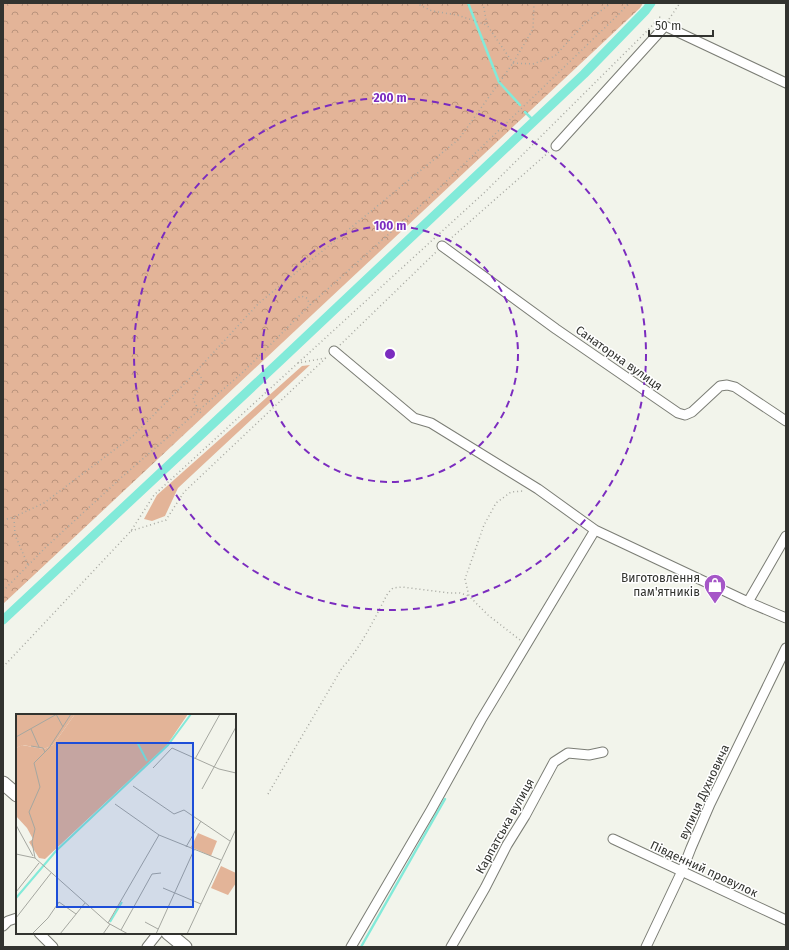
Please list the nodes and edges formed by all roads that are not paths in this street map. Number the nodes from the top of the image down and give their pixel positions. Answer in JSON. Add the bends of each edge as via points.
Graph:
{"nodes":[{"id":1,"x":786,"y":83,"type":"edge"},
{"id":2,"x":556,"y":146,"type":"dead end"},
{"id":3,"x":442,"y":246,"type":"dead end"},
{"id":4,"x":334,"y":351,"type":"road end"},
{"id":5,"x":786,"y":421,"type":"edge"},
{"id":6,"x":594,"y":530,"type":"junction"},
{"id":7,"x":786,"y":536,"type":"edge"},
{"id":8,"x":748,"y":602,"type":"junction"},
{"id":9,"x":786,"y":618,"type":"edge"},
{"id":10,"x":786,"y":648,"type":"edge"},
{"id":11,"x":603,"y":752,"type":"dead end"},
{"id":12,"x":3,"y":783,"type":"edge"},
{"id":13,"x":16,"y":794,"type":"edge"},
{"id":14,"x":613,"y":839,"type":"dead end"},
{"id":15,"x":682,"y":871,"type":"junction"},
{"id":16,"x":16,"y":918,"type":"edge"},
{"id":17,"x":786,"y":920,"type":"edge"},
{"id":18,"x":3,"y":926,"type":"edge"},
{"id":19,"x":40,"y":934,"type":"edge"},
{"id":20,"x":157,"y":934,"type":"edge"},
{"id":21,"x":169,"y":934,"type":"edge"},
{"id":22,"x":54,"y":947,"type":"edge"},
{"id":23,"x":147,"y":947,"type":"edge"},
{"id":24,"x":185,"y":947,"type":"edge"},
{"id":25,"x":352,"y":947,"type":"edge"},
{"id":26,"x":451,"y":947,"type":"edge"},
{"id":27,"x":646,"y":947,"type":"edge"}],
"edges":[{"from":1,"to":2,"type":"street","via":[[665,26]]},
{"from":3,"to":5,"type":"street","name":"Санаторна вулиця","via":[[678,413],[685,415],[692,412],[720,386],[727,385],[735,387]]},
{"from":4,"to":6,"type":"street","via":[[414,418],[431,422],[538,489]]},
{"from":6,"to":8,"type":"street"},
{"from":6,"to":25,"type":"street","via":[[481,720]]},
{"from":7,"to":8,"type":"street"},
{"from":8,"to":9,"type":"street"},
{"from":10,"to":15,"type":"street","name":"вулиця Духновича","via":[[710,804]]},
{"from":11,"to":26,"type":"street","name":"Карпатська вулиця","via":[[589,755],[568,753],[554,762]]},
{"from":12,"to":13,"type":"street"},
{"from":14,"to":15,"type":"street","name":"Південний провулок"},
{"from":15,"to":17,"type":"street","name":"Південний провулок"},
{"from":15,"to":27,"type":"street","name":"вулиця Духновича"},
{"from":16,"to":18,"type":"street"},
{"from":19,"to":22,"type":"street"},
{"from":20,"to":23,"type":"street"},
{"from":21,"to":24,"type":"street"}]}
